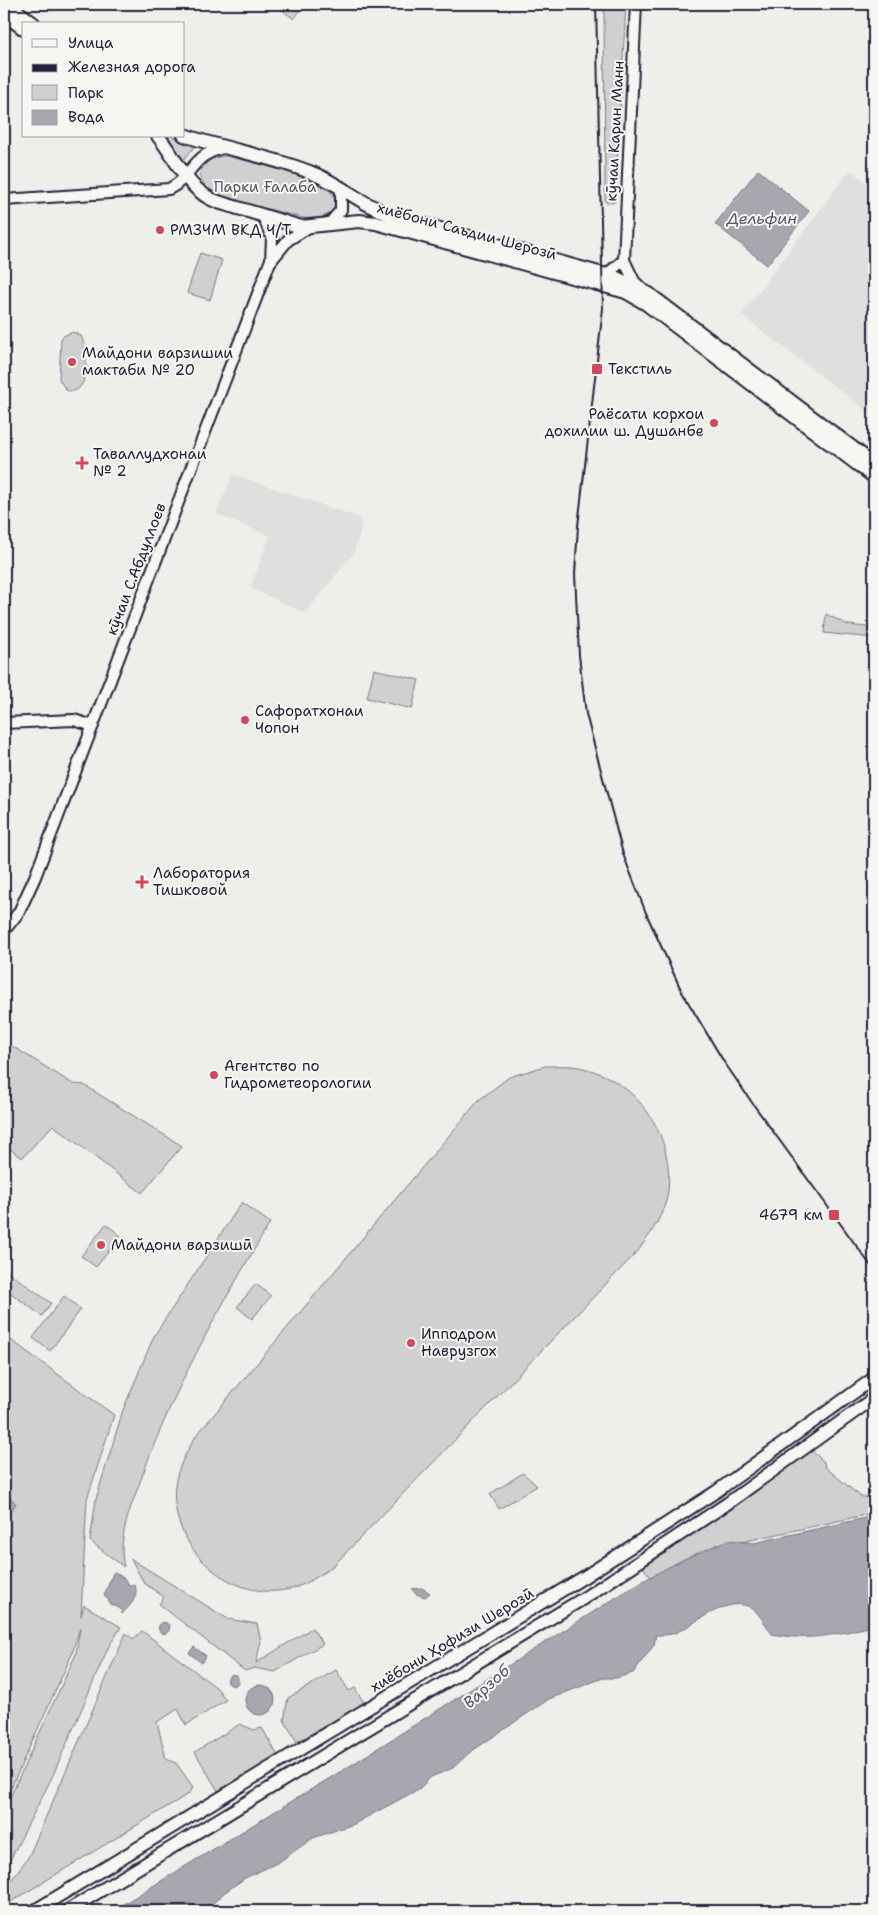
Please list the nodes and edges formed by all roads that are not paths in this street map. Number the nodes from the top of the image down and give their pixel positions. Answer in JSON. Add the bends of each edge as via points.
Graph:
{"nodes":[{"id":1,"x":8,"y":4,"type":"edge"},
{"id":2,"x":636,"y":4,"type":"edge"},
{"id":3,"x":4,"y":14,"type":"edge"},
{"id":4,"x":31,"y":22,"type":"edge"},
{"id":5,"x":22,"y":28,"type":"edge"},
{"id":6,"x":185,"y":135,"type":"edge"},
{"id":7,"x":159,"y":138,"type":"edge"},
{"id":8,"x":223,"y":148,"type":"junction"},
{"id":9,"x":185,"y":175,"type":"junction"},
{"id":10,"x":341,"y":188,"type":"junction"},
{"id":11,"x":4,"y":200,"type":"edge"},
{"id":12,"x":263,"y":216,"type":"junction"},
{"id":13,"x":328,"y":225,"type":"junction"},
{"id":14,"x":309,"y":227,"type":"junction"},
{"id":15,"x":624,"y":260,"type":"junction"},
{"id":16,"x":270,"y":262,"type":"junction"},
{"id":17,"x":607,"y":274,"type":"junction"},
{"id":18,"x":649,"y":294,"type":"junction"},
{"id":19,"x":874,"y":464,"type":"edge"},
{"id":20,"x":874,"y":477,"type":"edge"},
{"id":21,"x":4,"y":723,"type":"edge"},
{"id":22,"x":93,"y":726,"type":"junction"},
{"id":23,"x":4,"y":931,"type":"edge"},
{"id":24,"x":874,"y":1378,"type":"edge"},
{"id":25,"x":874,"y":1398,"type":"edge"},
{"id":26,"x":791,"y":1438,"type":"junction"},
{"id":27,"x":801,"y":1452,"type":"junction"},
{"id":28,"x":85,"y":1880,"type":"junction"},
{"id":29,"x":94,"y":1895,"type":"junction"},
{"id":30,"x":34,"y":1911,"type":"edge"},
{"id":31,"x":67,"y":1911,"type":"edge"}],
"edges":[{"from":1,"to":4,"type":"highway"},
{"from":2,"to":15,"type":"street","name":"кӯчаи Карин Манн"},
{"from":3,"to":5,"type":"highway"},
{"from":6,"to":8,"type":"highway","name":"хиёбони Саъдии Шерозӣ"},
{"from":7,"to":9,"type":"highway","name":"хиёбони Саъдии Шерозӣ"},
{"from":8,"to":9,"type":"street","via":[[205,153]]},
{"from":8,"to":10,"type":"highway","name":"хиёбони Саъдии Шерозӣ","via":[[311,172]]},
{"from":9,"to":11,"type":"street","via":[[166,190]]},
{"from":9,"to":12,"type":"highway","name":"хиёбони Саъдии Шерозӣ","via":[[206,197]]},
{"from":10,"to":13,"type":"street","via":[[341,210]]},
{"from":10,"to":17,"type":"highway","name":"хиёбони Саъдии Шерозӣ","via":[[366,205],[393,216]]},
{"from":12,"to":14,"type":"highway","name":"хиёбони Саъдии Шерозӣ"},
{"from":12,"to":16,"type":"street","via":[[272,238]]},
{"from":13,"to":14,"type":"highway","name":"хиёбони Саъдии Шерозӣ"},
{"from":13,"to":20,"type":"highway","name":"хиёбони Саъдии Шерозӣ","via":[[359,221],[376,223],[626,292],[645,303]]},
{"from":14,"to":16,"type":"street","name":"кӯчаи С.Абдуллоев","via":[[288,240]]},
{"from":15,"to":17,"type":"street"},
{"from":15,"to":18,"type":"street","name":"кӯчаи Карин Манн","via":[[634,281]]},
{"from":16,"to":22,"type":"street","name":"кӯчаи С.Абдуллоев"},
{"from":17,"to":18,"type":"highway","name":"хиёбони Саъдии Шерозӣ"},
{"from":18,"to":19,"type":"highway","name":"хиёбони Саъдии Шерозӣ"},
{"from":21,"to":22,"type":"street","via":[[74,720]]},
{"from":22,"to":23,"type":"street","name":"кӯчаи С.Абдуллоев","via":[[28,894]]},
{"from":24,"to":26,"type":"main road","name":"хиёбони Ҳофизи Шерозӣ"},
{"from":25,"to":27,"type":"main road"},
{"from":26,"to":27,"type":"main road"},
{"from":26,"to":28,"type":"main road","name":"хиёбони Ҳофизи Шерозӣ","via":[[565,1590]]},
{"from":27,"to":29,"type":"main road","via":[[584,1598]]},
{"from":28,"to":29,"type":"main road"},
{"from":28,"to":30,"type":"main road","name":"хиёбони Ҳофизи Шерозӣ"},
{"from":29,"to":31,"type":"main road"}]}
